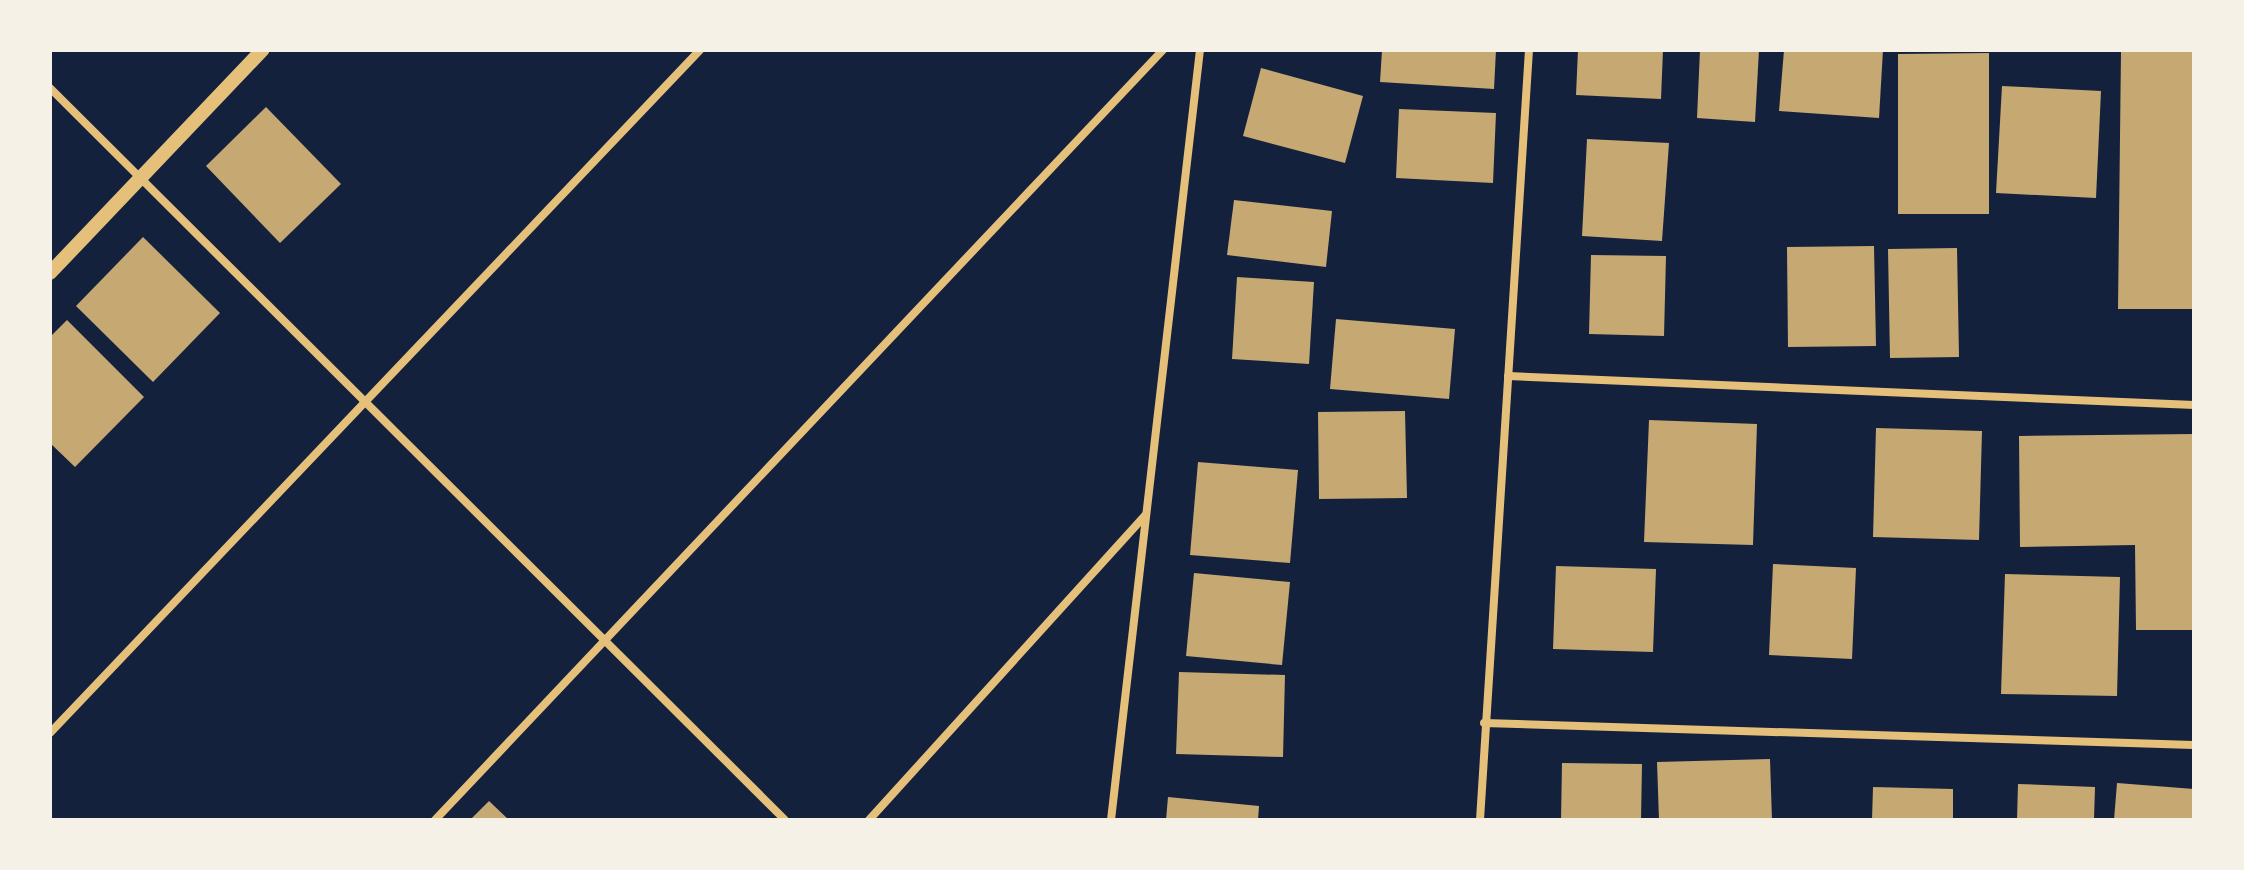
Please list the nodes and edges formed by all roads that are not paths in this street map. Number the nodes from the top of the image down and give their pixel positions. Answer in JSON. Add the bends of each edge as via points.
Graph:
{"nodes":[{"id":1,"x":262,"y":50,"type":"edge"},
{"id":2,"x":700,"y":50,"type":"edge"},
{"id":3,"x":1163,"y":50,"type":"edge"},
{"id":4,"x":1200,"y":50,"type":"edge"},
{"id":5,"x":1529,"y":50,"type":"edge"},
{"id":6,"x":50,"y":88,"type":"edge"},
{"id":7,"x":140,"y":178,"type":"junction"},
{"id":8,"x":50,"y":273,"type":"edge"},
{"id":9,"x":1508,"y":376,"type":"junction"},
{"id":10,"x":364,"y":402,"type":"junction"},
{"id":11,"x":2194,"y":405,"type":"edge"},
{"id":12,"x":1147,"y":514,"type":"junction"},
{"id":13,"x":605,"y":642,"type":"junction"},
{"id":14,"x":1484,"y":723,"type":"junction"},
{"id":15,"x":50,"y":733,"type":"edge"},
{"id":16,"x":2194,"y":745,"type":"edge"},
{"id":17,"x":435,"y":820,"type":"edge"},
{"id":18,"x":785,"y":820,"type":"edge"},
{"id":19,"x":869,"y":820,"type":"edge"},
{"id":20,"x":1111,"y":820,"type":"edge"},
{"id":21,"x":1480,"y":820,"type":"edge"}],
"edges":[{"from":1,"to":7,"type":"street"},
{"from":2,"to":10,"type":"street"},
{"from":3,"to":13,"type":"street"},
{"from":4,"to":12,"type":"street"},
{"from":5,"to":9,"type":"street"},
{"from":6,"to":7,"type":"street"},
{"from":7,"to":8,"type":"street"},
{"from":7,"to":10,"type":"street"},
{"from":9,"to":11,"type":"street"},
{"from":9,"to":14,"type":"street"},
{"from":10,"to":13,"type":"street"},
{"from":10,"to":15,"type":"street"},
{"from":12,"to":19,"type":"street"},
{"from":12,"to":20,"type":"street"},
{"from":13,"to":17,"type":"street"},
{"from":13,"to":18,"type":"street"},
{"from":14,"to":16,"type":"street"},
{"from":14,"to":21,"type":"street"}]}
